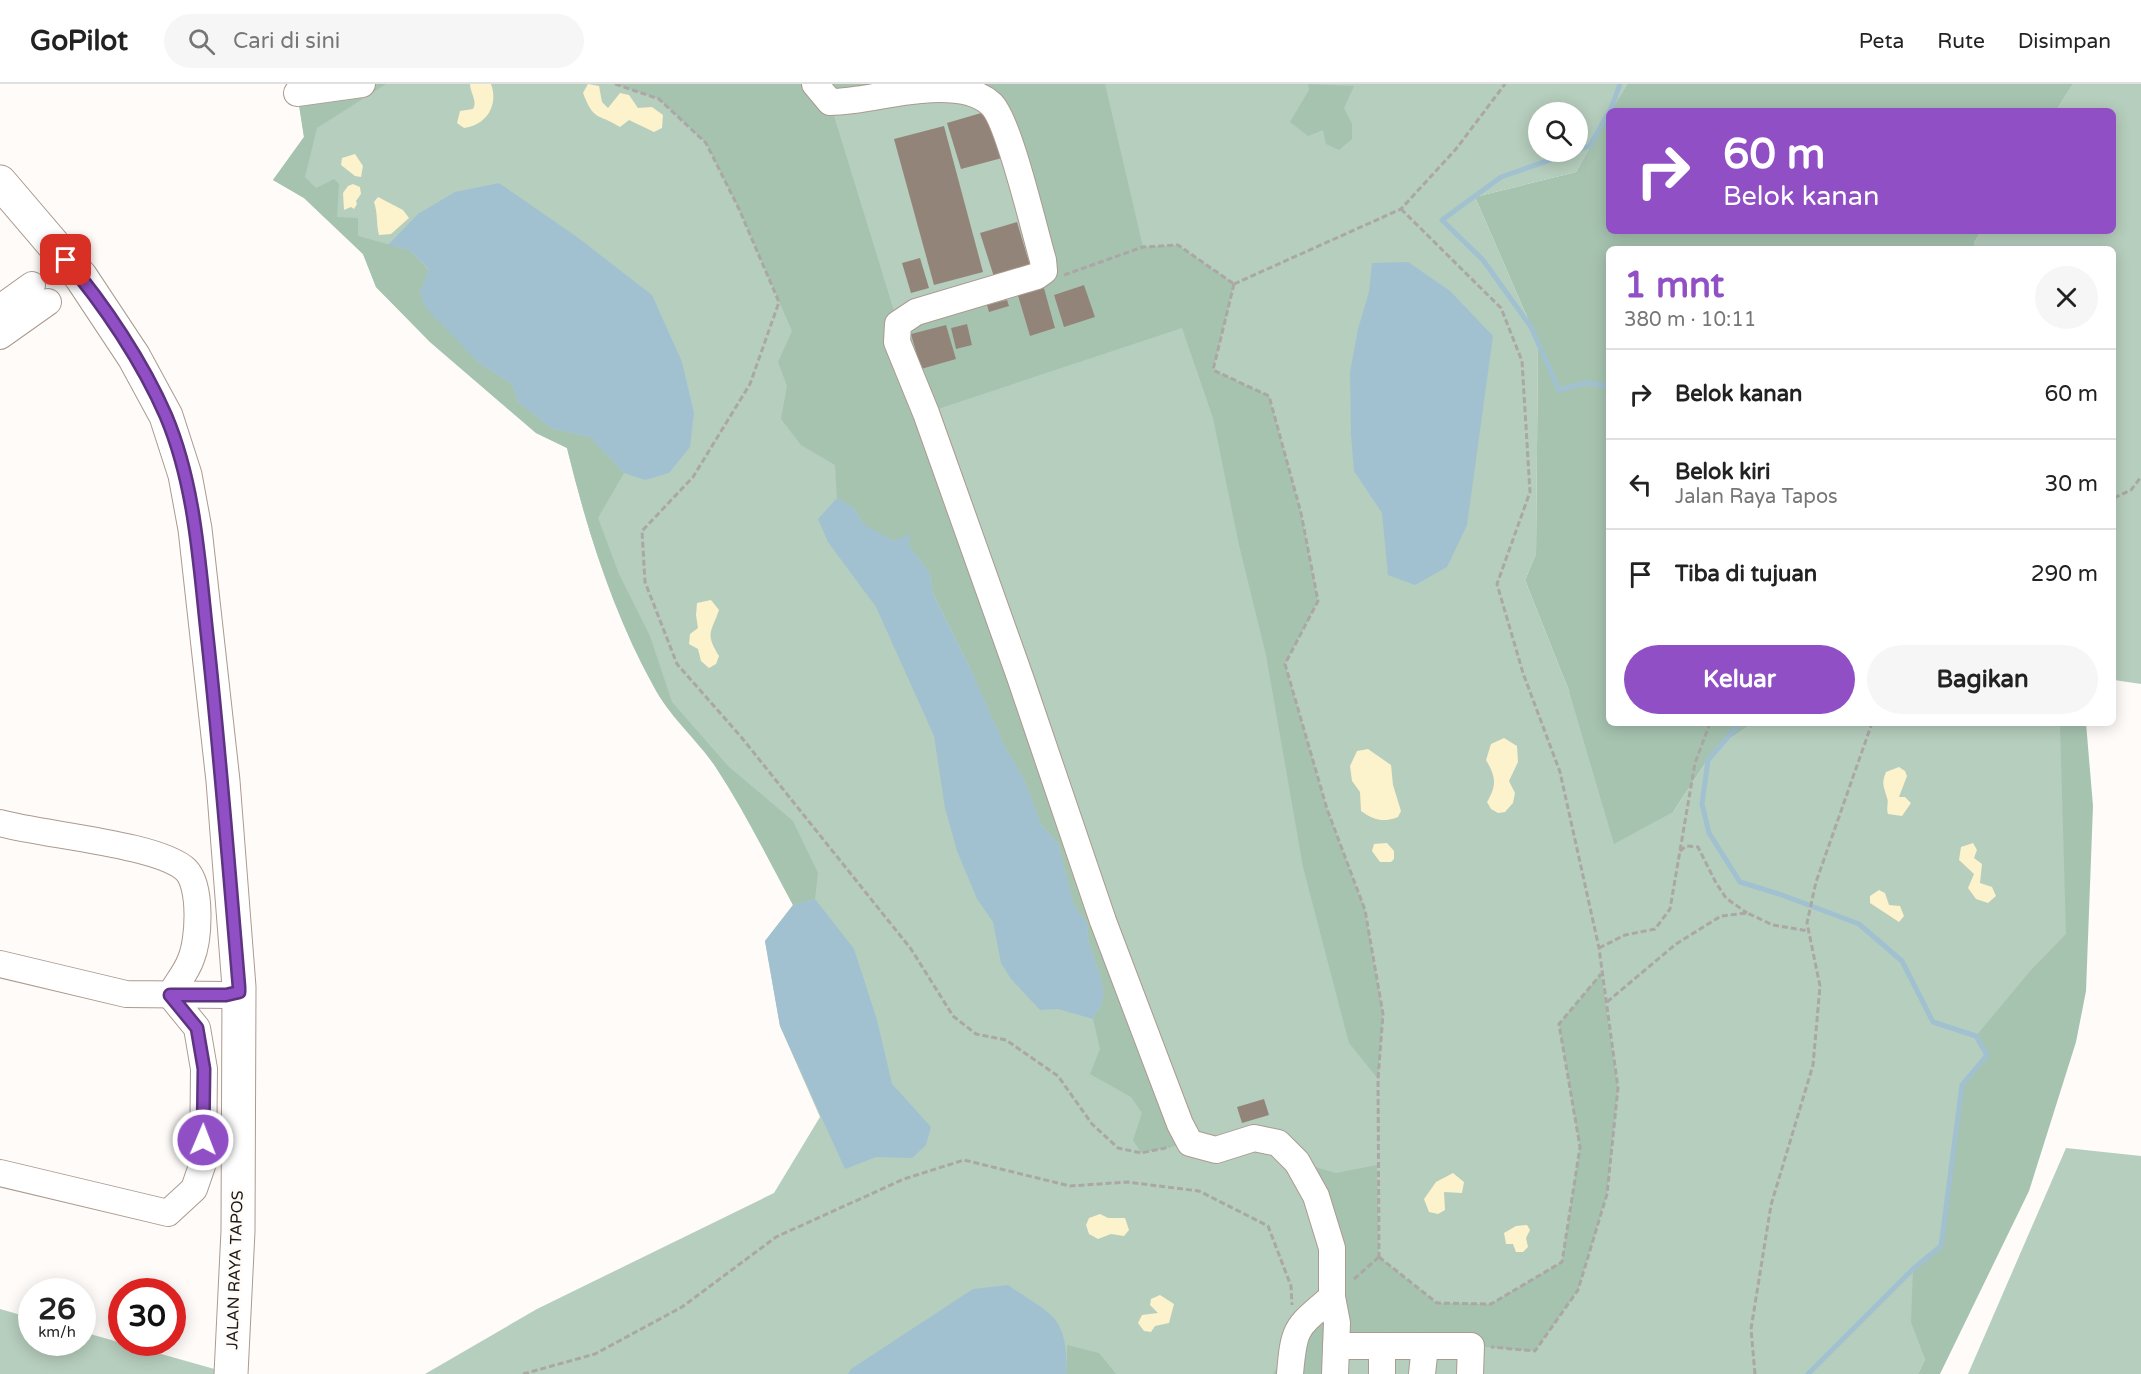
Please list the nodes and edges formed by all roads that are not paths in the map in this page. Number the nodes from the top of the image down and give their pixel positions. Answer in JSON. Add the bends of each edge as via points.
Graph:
{"nodes":[{"id":1,"x":362,"y":84,"type":"edge"},
{"id":2,"x":815,"y":84,"type":"edge"},
{"id":3,"x":297,"y":93,"type":"dead end"},
{"id":4,"x":0,"y":182,"type":"edge"},
{"id":5,"x":0,"y":308,"type":"edge"},
{"id":6,"x":0,"y":336,"type":"edge"},
{"id":7,"x":0,"y":824,"type":"edge"},
{"id":8,"x":0,"y":964,"type":"edge"},
{"id":9,"x":239,"y":992,"type":"junction"},
{"id":10,"x":170,"y":995,"type":"junction"},
{"id":11,"x":0,"y":1173,"type":"edge"},
{"id":12,"x":1332,"y":1298,"type":"junction"},
{"id":13,"x":1336,"y":1346,"type":"junction"},
{"id":14,"x":1382,"y":1346,"type":"junction"},
{"id":15,"x":1425,"y":1346,"type":"junction"},
{"id":16,"x":231,"y":1374,"type":"edge"},
{"id":17,"x":1290,"y":1374,"type":"edge"},
{"id":18,"x":1335,"y":1374,"type":"edge"},
{"id":19,"x":1382,"y":1374,"type":"edge"},
{"id":20,"x":1422,"y":1374,"type":"edge"},
{"id":21,"x":1470,"y":1374,"type":"edge"}],
"edges":[{"from":1,"to":3,"type":"street"},
{"from":2,"to":12,"type":"street","via":[[830,102],[930,90],[971,93],[991,103],[999,114],[1044,271],[916,312],[898,324],[897,342],[1020,677],[1103,921],[1180,1124],[1190,1143],[1216,1150],[1254,1138],[1278,1143],[1297,1162],[1316,1196],[1332,1248]]},
{"from":4,"to":9,"type":"main road","name":"JALAN RAYA TAPOS","via":[[81,277],[134,357],[166,416],[185,475],[195,529],[222,770]]},
{"from":5,"to":6,"type":"street","via":[[40,294]]},
{"from":7,"to":10,"type":"street","via":[[155,854],[187,871],[194,888],[198,926],[191,959]]},
{"from":8,"to":10,"type":"street","via":[[126,994]]},
{"from":9,"to":10,"type":"street"},
{"from":9,"to":16,"type":"main road","name":"JALAN RAYA TAPOS","via":[[238,1231]]},
{"from":10,"to":11,"type":"street","via":[[197,1028],[204,1069],[203,1163],[194,1189],[168,1213]]},
{"from":12,"to":13,"type":"street"},
{"from":12,"to":17,"type":"street","via":[[1300,1325],[1293,1340]]},
{"from":13,"to":14,"type":"street"},
{"from":13,"to":18,"type":"street"},
{"from":14,"to":15,"type":"street"},
{"from":14,"to":19,"type":"street"},
{"from":15,"to":20,"type":"street"},
{"from":15,"to":21,"type":"street","via":[[1471,1346]]}]}
